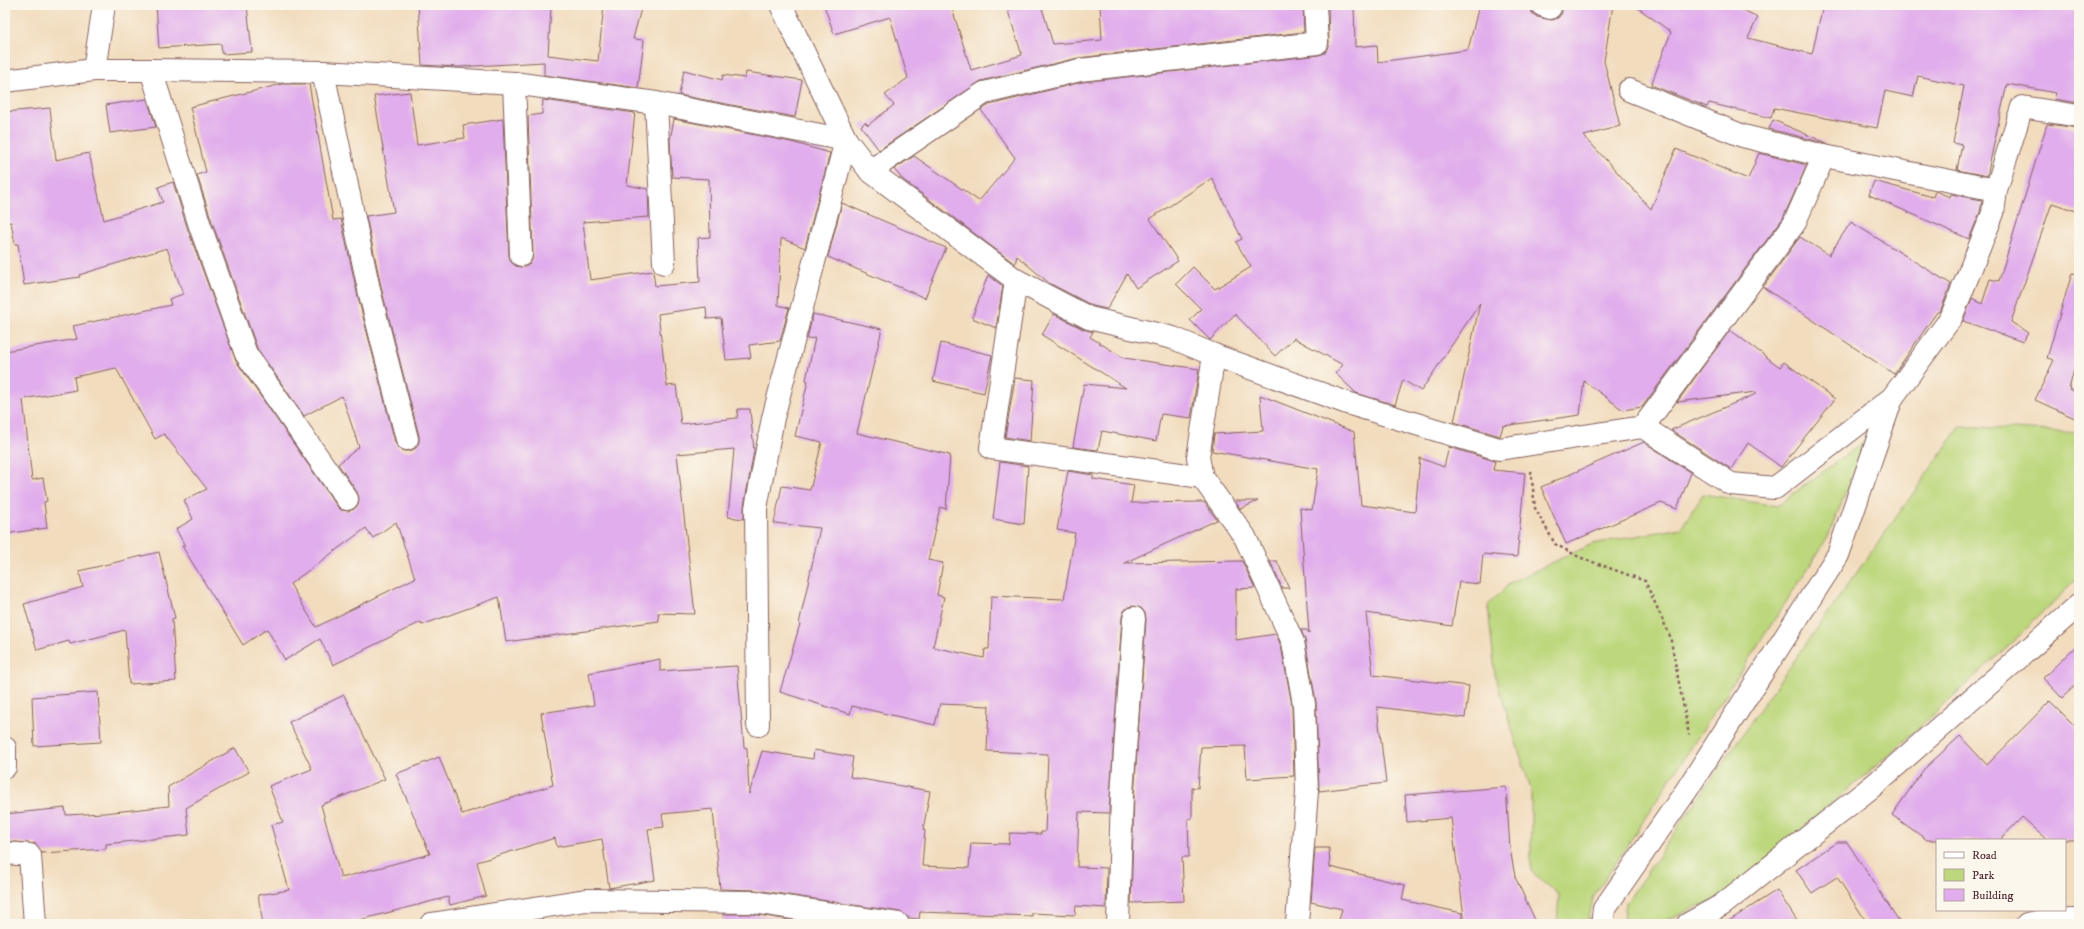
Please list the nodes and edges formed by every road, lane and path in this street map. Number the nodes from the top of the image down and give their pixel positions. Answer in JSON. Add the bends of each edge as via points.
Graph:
{"nodes":[{"id":1,"x":104,"y":5,"type":"edge"},
{"id":2,"x":781,"y":5,"type":"edge"},
{"id":3,"x":1315,"y":5,"type":"edge"},
{"id":4,"x":94,"y":70,"type":"junction"},
{"id":5,"x":151,"y":70,"type":"junction"},
{"id":6,"x":323,"y":72,"type":"junction"},
{"id":7,"x":5,"y":81,"type":"edge"},
{"id":8,"x":514,"y":83,"type":"junction"},
{"id":9,"x":1629,"y":90,"type":"dead end"},
{"id":10,"x":656,"y":103,"type":"junction"},
{"id":11,"x":2079,"y":116,"type":"edge"},
{"id":12,"x":846,"y":140,"type":"junction"},
{"id":13,"x":1824,"y":156,"type":"junction"},
{"id":14,"x":870,"y":171,"type":"junction"},
{"id":15,"x":1996,"y":190,"type":"junction"},
{"id":16,"x":521,"y":255,"type":"dead end"},
{"id":17,"x":664,"y":263,"type":"dead end"},
{"id":18,"x":1016,"y":280,"type":"junction"},
{"id":19,"x":1214,"y":355,"type":"junction"},
{"id":20,"x":1892,"y":398,"type":"junction"},
{"id":21,"x":1643,"y":427,"type":"junction"},
{"id":22,"x":407,"y":439,"type":"dead end"},
{"id":23,"x":1528,"y":445,"type":"junction"},
{"id":24,"x":1202,"y":477,"type":"junction"},
{"id":25,"x":347,"y":499,"type":"dead end"},
{"id":26,"x":2079,"y":605,"type":"edge"},
{"id":27,"x":1134,"y":618,"type":"dead end"},
{"id":28,"x":758,"y":724,"type":"dead end"},
{"id":29,"x":5,"y":748,"type":"edge"},
{"id":30,"x":5,"y":767,"type":"edge"},
{"id":31,"x":1696,"y":776,"type":"junction"},
{"id":32,"x":5,"y":853,"type":"edge"},
{"id":33,"x":2076,"y":920,"type":"edge"},
{"id":34,"x":35,"y":924,"type":"edge"},
{"id":35,"x":431,"y":924,"type":"edge"},
{"id":36,"x":898,"y":924,"type":"edge"},
{"id":37,"x":1118,"y":924,"type":"edge"},
{"id":38,"x":1297,"y":924,"type":"edge"},
{"id":39,"x":1602,"y":924,"type":"edge"},
{"id":40,"x":1688,"y":924,"type":"edge"},
{"id":41,"x":2027,"y":924,"type":"edge"}],
"edges":[{"from":1,"to":4,"type":"street"},
{"from":2,"to":12,"type":"street"},
{"from":3,"to":14,"type":"street","via":[[1317,43],[1080,70],[984,92]]},
{"from":4,"to":5,"type":"street"},
{"from":4,"to":7,"type":"street"},
{"from":5,"to":6,"type":"street"},
{"from":5,"to":25,"type":"street","via":[[200,226],[246,354]]},
{"from":6,"to":8,"type":"street"},
{"from":6,"to":22,"type":"street","via":[[370,294]]},
{"from":8,"to":10,"type":"street"},
{"from":8,"to":16,"type":"street"},
{"from":9,"to":13,"type":"street","via":[[1743,136]]},
{"from":10,"to":12,"type":"street"},
{"from":10,"to":17,"type":"street"},
{"from":11,"to":15,"type":"street","via":[[2022,107]]},
{"from":12,"to":14,"type":"street"},
{"from":12,"to":28,"type":"street","via":[[772,418],[756,508]]},
{"from":13,"to":15,"type":"street"},
{"from":13,"to":21,"type":"street","via":[[1794,224]]},
{"from":14,"to":18,"type":"street"},
{"from":15,"to":20,"type":"street","via":[[1993,214],[1951,318]]},
{"from":18,"to":19,"type":"street","via":[[1089,318],[1173,338]]},
{"from":18,"to":24,"type":"street","via":[[991,448]]},
{"from":19,"to":23,"type":"street","via":[[1347,403],[1499,449]]},
{"from":19,"to":24,"type":"street","via":[[1198,456]]},
{"from":20,"to":21,"type":"street","via":[[1775,488],[1732,484]]},
{"from":20,"to":31,"type":"street","via":[[1838,556]]},
{"from":21,"to":23,"type":"street"},
{"from":23,"to":31,"type":"path","via":[[1535,508],[1554,544],[1579,557],[1645,581],[1670,636]]},
{"from":24,"to":38,"type":"street","via":[[1245,537],[1293,642],[1304,704],[1307,791]]},
{"from":26,"to":40,"type":"street","via":[[1874,785],[1722,905]]},
{"from":27,"to":37,"type":"street","via":[[1122,795]]},
{"from":29,"to":30,"type":"street"},
{"from":31,"to":39,"type":"street","via":[[1604,909]]},
{"from":32,"to":34,"type":"street","via":[[30,854]]},
{"from":33,"to":41,"type":"street"},
{"from":35,"to":36,"type":"street","via":[[586,900],[753,902]]}]}
